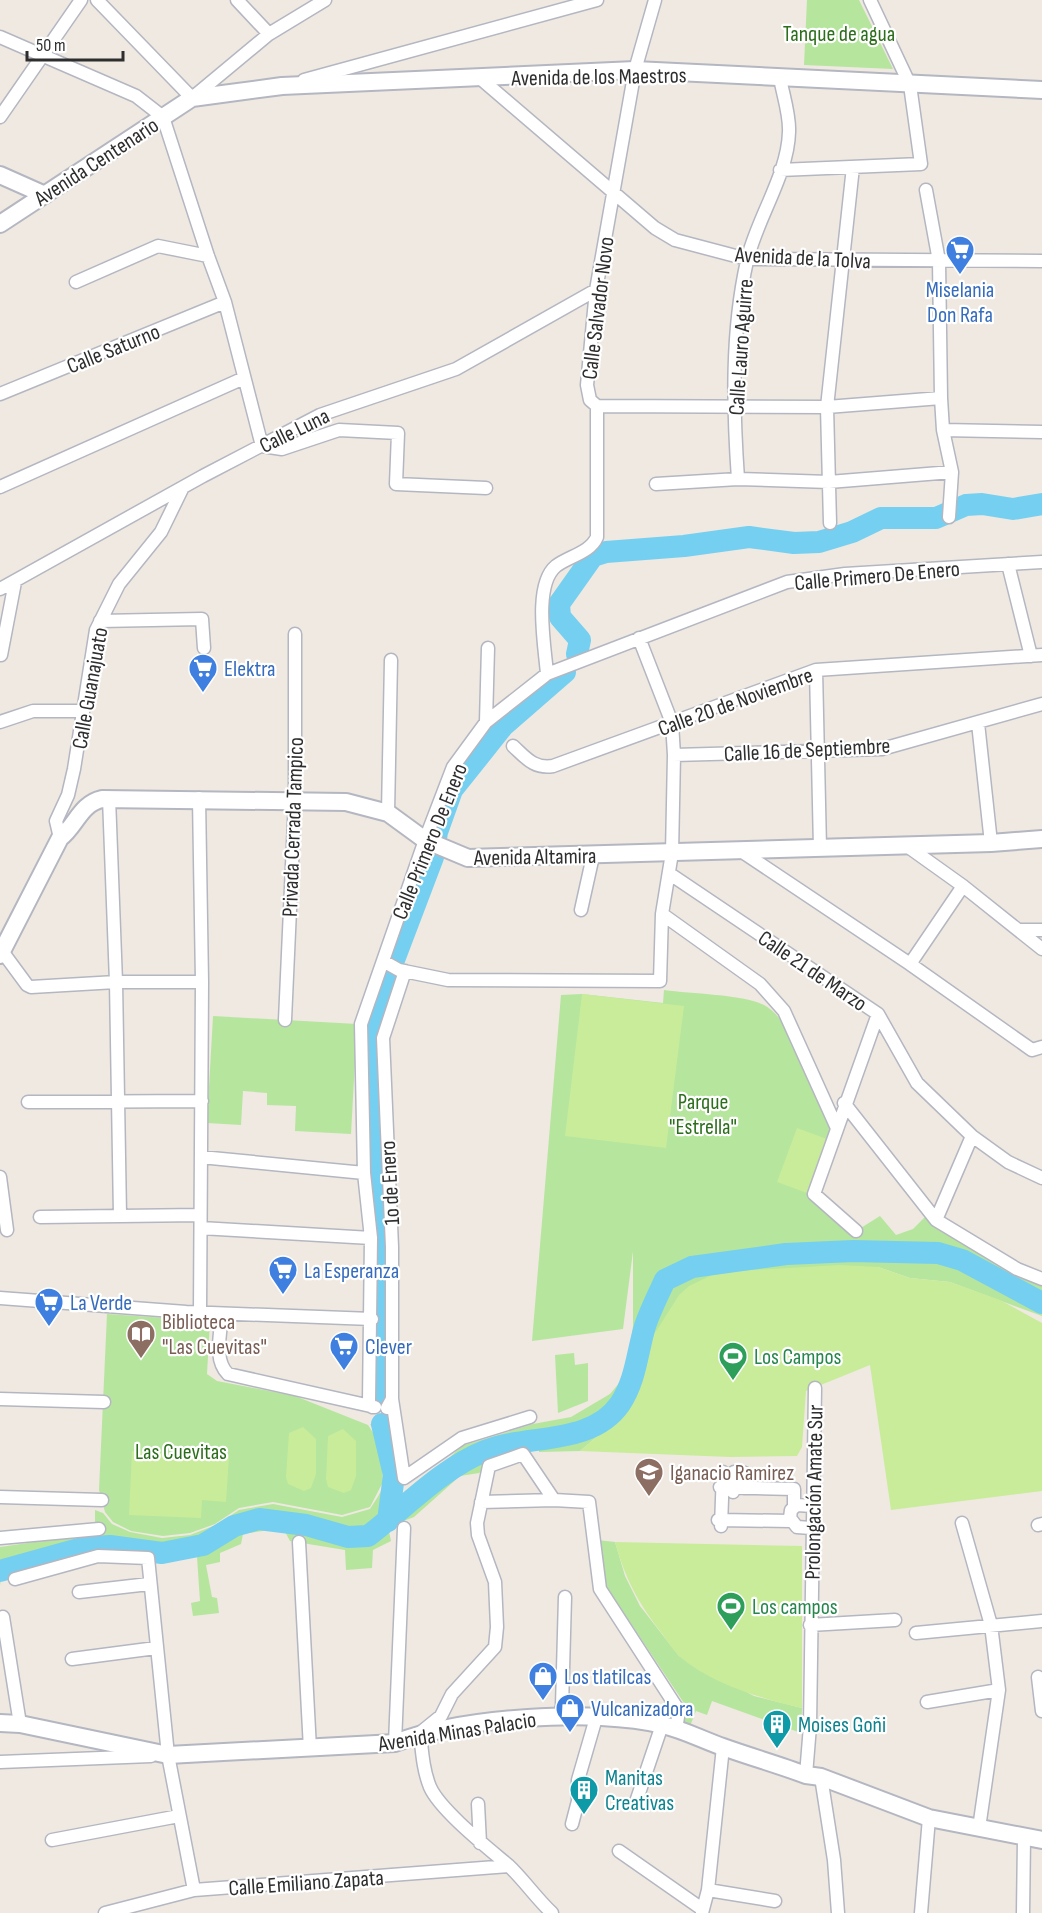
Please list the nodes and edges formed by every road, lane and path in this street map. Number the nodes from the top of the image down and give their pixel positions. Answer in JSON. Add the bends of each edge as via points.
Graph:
{"nodes":[{"id":1,"x":81,"y":0,"type":"edge"},
{"id":2,"x":97,"y":0,"type":"edge"},
{"id":3,"x":237,"y":0,"type":"edge"},
{"id":4,"x":325,"y":0,"type":"edge"},
{"id":5,"x":597,"y":0,"type":"edge"},
{"id":6,"x":655,"y":0,"type":"edge"},
{"id":7,"x":870,"y":0,"type":"edge"},
{"id":8,"x":269,"y":34,"type":"junction"},
{"id":9,"x":0,"y":37,"type":"edge"},
{"id":10,"x":42,"y":55,"type":"junction"},
{"id":11,"x":635,"y":70,"type":"junction"},
{"id":12,"x":780,"y":78,"type":"junction"},
{"id":13,"x":480,"y":79,"type":"junction"},
{"id":14,"x":910,"y":85,"type":"junction"},
{"id":15,"x":282,"y":86,"type":"junction"},
{"id":16,"x":1042,"y":90,"type":"edge"},
{"id":17,"x":192,"y":98,"type":"junction"},
{"id":18,"x":0,"y":117,"type":"edge"},
{"id":19,"x":163,"y":117,"type":"junction"},
{"id":20,"x":853,"y":168,"type":"junction"},
{"id":21,"x":780,"y":170,"type":"junction"},
{"id":22,"x":0,"y":175,"type":"edge"},
{"id":23,"x":926,"y":190,"type":"dead end"},
{"id":24,"x":613,"y":192,"type":"junction"},
{"id":25,"x":45,"y":195,"type":"junction"},
{"id":26,"x":0,"y":224,"type":"edge"},
{"id":27,"x":208,"y":256,"type":"junction"},
{"id":28,"x":747,"y":259,"type":"junction"},
{"id":29,"x":842,"y":261,"type":"junction"},
{"id":30,"x":939,"y":261,"type":"junction"},
{"id":31,"x":1042,"y":261,"type":"edge"},
{"id":32,"x":76,"y":282,"type":"dead end"},
{"id":33,"x":596,"y":290,"type":"junction"},
{"id":34,"x":225,"y":302,"type":"junction"},
{"id":35,"x":244,"y":378,"type":"junction"},
{"id":36,"x":0,"y":394,"type":"edge"},
{"id":37,"x":941,"y":398,"type":"junction"},
{"id":38,"x":733,"y":405,"type":"junction"},
{"id":39,"x":597,"y":406,"type":"junction"},
{"id":40,"x":827,"y":407,"type":"junction"},
{"id":41,"x":943,"y":430,"type":"junction"},
{"id":42,"x":1042,"y":432,"type":"edge"},
{"id":43,"x":262,"y":446,"type":"junction"},
{"id":44,"x":952,"y":472,"type":"junction"},
{"id":45,"x":738,"y":479,"type":"junction"},
{"id":46,"x":829,"y":482,"type":"junction"},
{"id":47,"x":656,"y":484,"type":"dead end"},
{"id":48,"x":0,"y":487,"type":"edge"},
{"id":49,"x":183,"y":487,"type":"junction"},
{"id":50,"x":486,"y":488,"type":"dead end"},
{"id":51,"x":949,"y":517,"type":"dead end"},
{"id":52,"x":830,"y":524,"type":"dead end"},
{"id":53,"x":1042,"y":562,"type":"edge"},
{"id":54,"x":1008,"y":564,"type":"junction"},
{"id":55,"x":15,"y":582,"type":"junction"},
{"id":56,"x":0,"y":589,"type":"edge"},
{"id":57,"x":100,"y":621,"type":"junction"},
{"id":58,"x":296,"y":634,"type":"dead end"},
{"id":59,"x":639,"y":638,"type":"junction"},
{"id":60,"x":204,"y":648,"type":"dead end"},
{"id":61,"x":488,"y":648,"type":"dead end"},
{"id":62,"x":1,"y":655,"type":"edge"},
{"id":63,"x":1036,"y":655,"type":"edge"},
{"id":64,"x":392,"y":660,"type":"dead end"},
{"id":65,"x":816,"y":670,"type":"junction"},
{"id":66,"x":547,"y":674,"type":"junction"},
{"id":67,"x":1042,"y":705,"type":"edge"},
{"id":68,"x":83,"y":711,"type":"junction"},
{"id":69,"x":0,"y":722,"type":"edge"},
{"id":70,"x":486,"y":722,"type":"junction"},
{"id":71,"x":672,"y":723,"type":"junction"},
{"id":72,"x":978,"y":723,"type":"junction"},
{"id":73,"x":513,"y":746,"type":"dead end"},
{"id":74,"x":819,"y":752,"type":"junction"},
{"id":75,"x":674,"y":755,"type":"junction"},
{"id":76,"x":109,"y":798,"type":"junction"},
{"id":77,"x":199,"y":798,"type":"junction"},
{"id":78,"x":295,"y":799,"type":"junction"},
{"id":79,"x":388,"y":813,"type":"junction"},
{"id":80,"x":60,"y":838,"type":"junction"},
{"id":81,"x":1042,"y":839,"type":"edge"},
{"id":82,"x":425,"y":840,"type":"junction"},
{"id":83,"x":991,"y":843,"type":"junction"},
{"id":84,"x":907,"y":846,"type":"junction"},
{"id":85,"x":820,"y":848,"type":"junction"},
{"id":86,"x":741,"y":851,"type":"junction"},
{"id":87,"x":672,"y":854,"type":"junction"},
{"id":88,"x":593,"y":856,"type":"junction"},
{"id":89,"x":670,"y":874,"type":"junction"},
{"id":90,"x":963,"y":886,"type":"junction"},
{"id":91,"x":581,"y":910,"type":"dead end"},
{"id":92,"x":662,"y":914,"type":"junction"},
{"id":93,"x":1018,"y":930,"type":"junction"},
{"id":94,"x":1042,"y":930,"type":"edge"},
{"id":95,"x":1042,"y":949,"type":"edge"},
{"id":96,"x":1,"y":953,"type":"edge"},
{"id":97,"x":384,"y":962,"type":"junction"},
{"id":98,"x":910,"y":963,"type":"junction"},
{"id":99,"x":402,"y":971,"type":"junction"},
{"id":100,"x":116,"y":982,"type":"junction"},
{"id":101,"x":202,"y":982,"type":"junction"},
{"id":102,"x":878,"y":1014,"type":"junction"},
{"id":103,"x":285,"y":1020,"type":"dead end"},
{"id":104,"x":1037,"y":1048,"type":"edge"},
{"id":105,"x":119,"y":1101,"type":"junction"},
{"id":106,"x":202,"y":1101,"type":"junction"},
{"id":107,"x":28,"y":1102,"type":"dead end"},
{"id":108,"x":844,"y":1103,"type":"junction"},
{"id":109,"x":837,"y":1125,"type":"junction"},
{"id":110,"x":972,"y":1136,"type":"junction"},
{"id":111,"x":201,"y":1157,"type":"junction"},
{"id":112,"x":364,"y":1173,"type":"junction"},
{"id":113,"x":0,"y":1177,"type":"edge"},
{"id":114,"x":1042,"y":1178,"type":"edge"},
{"id":115,"x":120,"y":1215,"type":"junction"},
{"id":116,"x":40,"y":1217,"type":"dead end"},
{"id":117,"x":936,"y":1220,"type":"junction"},
{"id":118,"x":200,"y":1222,"type":"junction"},
{"id":119,"x":7,"y":1230,"type":"dead end"},
{"id":120,"x":856,"y":1231,"type":"dead end"},
{"id":121,"x":371,"y":1238,"type":"junction"},
{"id":122,"x":1042,"y":1280,"type":"edge"},
{"id":123,"x":0,"y":1298,"type":"edge"},
{"id":124,"x":200,"y":1312,"type":"junction"},
{"id":125,"x":222,"y":1314,"type":"junction"},
{"id":126,"x":372,"y":1319,"type":"junction"},
{"id":127,"x":814,"y":1388,"type":"dead end"},
{"id":128,"x":0,"y":1399,"type":"edge"},
{"id":129,"x":104,"y":1402,"type":"dead end"},
{"id":130,"x":372,"y":1407,"type":"junction"},
{"id":131,"x":391,"y":1408,"type":"junction"},
{"id":132,"x":530,"y":1417,"type":"dead end"},
{"id":133,"x":752,"y":1490,"type":"junction"},
{"id":134,"x":0,"y":1497,"type":"edge"},
{"id":135,"x":102,"y":1500,"type":"dead end"},
{"id":136,"x":554,"y":1500,"type":"junction"},
{"id":137,"x":482,"y":1502,"type":"junction"},
{"id":138,"x":812,"y":1506,"type":"junction"},
{"id":139,"x":794,"y":1507,"type":"junction"},
{"id":140,"x":754,"y":1521,"type":"junction"},
{"id":141,"x":963,"y":1523,"type":"dead end"},
{"id":142,"x":404,"y":1528,"type":"dead end"},
{"id":143,"x":811,"y":1528,"type":"junction"},
{"id":144,"x":99,"y":1529,"type":"dead end"},
{"id":145,"x":0,"y":1538,"type":"edge"},
{"id":146,"x":299,"y":1542,"type":"dead end"},
{"id":147,"x":15,"y":1579,"type":"dead end"},
{"id":148,"x":149,"y":1584,"type":"junction"},
{"id":149,"x":79,"y":1592,"type":"dead end"},
{"id":150,"x":565,"y":1597,"type":"dead end"},
{"id":151,"x":3,"y":1617,"type":"dead end"},
{"id":152,"x":895,"y":1620,"type":"dead end"},
{"id":153,"x":1042,"y":1621,"type":"edge"},
{"id":154,"x":810,"y":1625,"type":"junction"},
{"id":155,"x":991,"y":1625,"type":"junction"},
{"id":156,"x":916,"y":1633,"type":"dead end"},
{"id":157,"x":156,"y":1647,"type":"junction"},
{"id":158,"x":72,"y":1659,"type":"dead end"},
{"id":159,"x":1038,"y":1677,"type":"dead end"},
{"id":160,"x":999,"y":1690,"type":"junction"},
{"id":161,"x":927,"y":1702,"type":"dead end"},
{"id":162,"x":1042,"y":1711,"type":"edge"},
{"id":163,"x":557,"y":1718,"type":"junction"},
{"id":164,"x":596,"y":1718,"type":"junction"},
{"id":165,"x":0,"y":1723,"type":"edge"},
{"id":166,"x":20,"y":1724,"type":"junction"},
{"id":167,"x":669,"y":1727,"type":"junction"},
{"id":168,"x":420,"y":1733,"type":"junction"},
{"id":169,"x":395,"y":1743,"type":"junction"},
{"id":170,"x":723,"y":1747,"type":"junction"},
{"id":171,"x":310,"y":1749,"type":"junction"},
{"id":172,"x":168,"y":1755,"type":"junction"},
{"id":173,"x":0,"y":1761,"type":"edge"},
{"id":174,"x":814,"y":1776,"type":"junction"},
{"id":175,"x":636,"y":1802,"type":"dead end"},
{"id":176,"x":478,"y":1804,"type":"dead end"},
{"id":177,"x":179,"y":1816,"type":"junction"},
{"id":178,"x":929,"y":1818,"type":"junction"},
{"id":179,"x":572,"y":1824,"type":"dead end"},
{"id":180,"x":979,"y":1828,"type":"junction"},
{"id":181,"x":1024,"y":1838,"type":"junction"},
{"id":182,"x":52,"y":1840,"type":"dead end"},
{"id":183,"x":1042,"y":1840,"type":"edge"},
{"id":184,"x":480,"y":1843,"type":"junction"},
{"id":185,"x":619,"y":1851,"type":"dead end"},
{"id":186,"x":509,"y":1866,"type":"junction"},
{"id":187,"x":194,"y":1890,"type":"junction"},
{"id":188,"x":708,"y":1890,"type":"junction"},
{"id":189,"x":775,"y":1901,"type":"dead end"},
{"id":190,"x":702,"y":1911,"type":"edge"},
{"id":191,"x":105,"y":1913,"type":"edge"},
{"id":192,"x":552,"y":1913,"type":"edge"},
{"id":193,"x":838,"y":1913,"type":"edge"},
{"id":194,"x":921,"y":1913,"type":"edge"},
{"id":195,"x":1023,"y":1913,"type":"edge"}],
"edges":[{"from":1,"to":10,"type":"street"},
{"from":2,"to":17,"type":"street"},
{"from":3,"to":8,"type":"street"},
{"from":4,"to":8,"type":"street"},
{"from":5,"to":15,"type":"street"},
{"from":6,"to":11,"type":"street","name":"Calle Salvador Novo"},
{"from":7,"to":14,"type":"street"},
{"from":8,"to":17,"type":"street"},
{"from":9,"to":10,"type":"street"},
{"from":10,"to":18,"type":"street"},
{"from":10,"to":19,"type":"street","via":[[136,96]]},
{"from":11,"to":12,"type":"main road","name":"Avenida de los Maestros"},
{"from":11,"to":13,"type":"main road","name":"Avenida de los Maestros"},
{"from":11,"to":24,"type":"street","name":"Calle Salvador Novo"},
{"from":12,"to":14,"type":"main road","name":"Avenida de los Maestros"},
{"from":12,"to":21,"type":"street","name":"Calle Lauro Aguirre","via":[[789,132]]},
{"from":13,"to":15,"type":"main road","name":"Avenida de los Maestros"},
{"from":13,"to":24,"type":"street","name":"Avenida de la Tolva"},
{"from":14,"to":16,"type":"main road","name":"Avenida de los Maestros"},
{"from":14,"to":20,"type":"street","via":[[921,164]]},
{"from":15,"to":17,"type":"main road","name":"Avenida de los Maestros"},
{"from":17,"to":19,"type":"main road","name":"Avenida Centenario"},
{"from":19,"to":25,"type":"main road","name":"Avenida Centenario"},
{"from":19,"to":27,"type":"street"},
{"from":20,"to":21,"type":"street"},
{"from":20,"to":29,"type":"street"},
{"from":21,"to":28,"type":"street","name":"Calle Lauro Aguirre"},
{"from":22,"to":25,"type":"main road"},
{"from":23,"to":30,"type":"street"},
{"from":24,"to":28,"type":"street","name":"Avenida de la Tolva","via":[[675,240]]},
{"from":24,"to":33,"type":"street","name":"Calle Salvador Novo"},
{"from":25,"to":26,"type":"main road","name":"Avenida Centenario"},
{"from":27,"to":32,"type":"street","via":[[158,246]]},
{"from":27,"to":34,"type":"street"},
{"from":28,"to":29,"type":"street","name":"Avenida de la Tolva"},
{"from":28,"to":38,"type":"street","name":"Calle Lauro Aguirre"},
{"from":29,"to":30,"type":"street","name":"Avenida de la Tolva"},
{"from":29,"to":40,"type":"street"},
{"from":30,"to":31,"type":"street","name":"Avenida de la Tolva"},
{"from":30,"to":37,"type":"street"},
{"from":33,"to":39,"type":"street","name":"Calle Salvador Novo","via":[[587,384],[590,400]]},
{"from":33,"to":43,"type":"street","name":"Calle Luna","via":[[456,369],[320,415]]},
{"from":34,"to":35,"type":"street"},
{"from":34,"to":36,"type":"street","name":"Calle Saturno"},
{"from":35,"to":43,"type":"street"},
{"from":35,"to":48,"type":"street"},
{"from":37,"to":40,"type":"street"},
{"from":37,"to":41,"type":"street"},
{"from":38,"to":39,"type":"street"},
{"from":38,"to":40,"type":"street"},
{"from":38,"to":45,"type":"street","name":"Calle Lauro Aguirre"},
{"from":39,"to":66,"type":"street","name":"Calle Salvador Novo","via":[[597,537],[594,544],[555,567],[546,580],[543,596]]},
{"from":40,"to":46,"type":"street"},
{"from":41,"to":42,"type":"street"},
{"from":41,"to":44,"type":"street"},
{"from":43,"to":49,"type":"street","name":"Calle Luna"},
{"from":43,"to":50,"type":"street","via":[[282,449],[339,430],[398,433],[396,484]]},
{"from":44,"to":46,"type":"street"},
{"from":44,"to":51,"type":"street"},
{"from":45,"to":46,"type":"street"},
{"from":45,"to":47,"type":"street"},
{"from":46,"to":52,"type":"street"},
{"from":49,"to":55,"type":"street","name":"Calle Luna"},
{"from":49,"to":57,"type":"street","name":"Calle Guanajuato","via":[[161,532],[119,584]]},
{"from":53,"to":54,"type":"street","name":"Calle Primero De Enero"},
{"from":54,"to":59,"type":"street","name":"Calle Primero De Enero","via":[[845,574],[787,582]]},
{"from":54,"to":63,"type":"street"},
{"from":55,"to":56,"type":"street","name":"Calle Luna"},
{"from":55,"to":62,"type":"street"},
{"from":57,"to":60,"type":"street","via":[[202,619]]},
{"from":57,"to":68,"type":"street","name":"Calle Guanajuato"},
{"from":58,"to":78,"type":"street","name":"Privada Cerrada Tampico"},
{"from":59,"to":66,"type":"street","name":"Calle Primero De Enero"},
{"from":59,"to":71,"type":"street"},
{"from":61,"to":70,"type":"street"},
{"from":63,"to":65,"type":"street","name":"Calle 20 de Noviembre"},
{"from":64,"to":79,"type":"street"},
{"from":65,"to":71,"type":"street","name":"Calle 20 de Noviembre"},
{"from":65,"to":74,"type":"street"},
{"from":66,"to":70,"type":"street","name":"Calle Primero De Enero"},
{"from":67,"to":72,"type":"street","name":"Calle 16 de Septiembre"},
{"from":68,"to":69,"type":"street","via":[[33,711]]},
{"from":68,"to":80,"type":"street","name":"Calle Guanajuato","via":[[71,783],[56,821]]},
{"from":70,"to":82,"type":"street","name":"Calle Primero De Enero","via":[[453,767]]},
{"from":71,"to":73,"type":"street","name":"Calle 20 de Noviembre","via":[[542,768]]},
{"from":71,"to":75,"type":"street"},
{"from":72,"to":74,"type":"street","name":"Calle 16 de Septiembre","via":[[882,749]]},
{"from":72,"to":83,"type":"street"},
{"from":74,"to":75,"type":"street","name":"Calle 16 de Septiembre"},
{"from":74,"to":85,"type":"street"},
{"from":75,"to":87,"type":"street"},
{"from":76,"to":77,"type":"main road","name":"Avenida Altamira"},
{"from":76,"to":80,"type":"main road","name":"Avenida Altamira","via":[[87,806]]},
{"from":76,"to":100,"type":"street"},
{"from":77,"to":78,"type":"main road","name":"Avenida Altamira"},
{"from":77,"to":101,"type":"street"},
{"from":78,"to":79,"type":"main road","name":"Avenida Altamira","via":[[346,802]]},
{"from":78,"to":103,"type":"street","name":"Privada Cerrada Tampico"},
{"from":79,"to":82,"type":"main road","name":"Avenida Altamira"},
{"from":80,"to":96,"type":"main road","name":"Avenida Altamira"},
{"from":81,"to":83,"type":"main road","name":"Avenida Altamira"},
{"from":82,"to":88,"type":"main road","name":"Avenida Altamira","via":[[468,858]]},
{"from":82,"to":97,"type":"street","name":"Calle Primero De Enero"},
{"from":83,"to":84,"type":"main road","name":"Avenida Altamira"},
{"from":84,"to":85,"type":"main road","name":"Avenida Altamira"},
{"from":84,"to":90,"type":"street"},
{"from":85,"to":86,"type":"main road","name":"Avenida Altamira"},
{"from":86,"to":87,"type":"main road","name":"Avenida Altamira"},
{"from":86,"to":98,"type":"street"},
{"from":87,"to":88,"type":"main road","name":"Avenida Altamira"},
{"from":87,"to":89,"type":"street"},
{"from":88,"to":91,"type":"street"},
{"from":89,"to":92,"type":"street"},
{"from":89,"to":102,"type":"street","name":"Calle 21 de Marzo"},
{"from":90,"to":93,"type":"street"},
{"from":90,"to":98,"type":"street"},
{"from":92,"to":99,"type":"street","via":[[660,981],[448,980]]},
{"from":92,"to":109,"type":"street","via":[[760,984],[784,1011]]},
{"from":93,"to":94,"type":"street"},
{"from":93,"to":95,"type":"street"},
{"from":96,"to":100,"type":"street","via":[[31,987]]},
{"from":97,"to":99,"type":"street"},
{"from":97,"to":112,"type":"street","name":"Calle Primero De Enero","via":[[361,1024]]},
{"from":98,"to":104,"type":"street"},
{"from":99,"to":131,"type":"street","name":"1o de Enero","via":[[383,1038],[392,1247]]},
{"from":100,"to":101,"type":"street"},
{"from":100,"to":105,"type":"street"},
{"from":101,"to":106,"type":"street"},
{"from":102,"to":108,"type":"street"},
{"from":102,"to":110,"type":"street","name":"Calle 21 de Marzo","via":[[917,1083]]},
{"from":105,"to":106,"type":"street"},
{"from":105,"to":107,"type":"street"},
{"from":105,"to":115,"type":"street"},
{"from":106,"to":111,"type":"street"},
{"from":108,"to":109,"type":"street"},
{"from":108,"to":117,"type":"street"},
{"from":109,"to":120,"type":"street","via":[[814,1194]]},
{"from":110,"to":114,"type":"street","name":"Calle 21 de Marzo","via":[[1008,1162]]},
{"from":110,"to":117,"type":"street"},
{"from":111,"to":112,"type":"street"},
{"from":111,"to":118,"type":"street"},
{"from":112,"to":121,"type":"street","name":"Calle Primero De Enero"},
{"from":113,"to":119,"type":"street"},
{"from":115,"to":116,"type":"street"},
{"from":115,"to":118,"type":"street"},
{"from":117,"to":122,"type":"street"},
{"from":118,"to":121,"type":"street"},
{"from":118,"to":124,"type":"street"},
{"from":121,"to":126,"type":"street","name":"Calle Primero De Enero"},
{"from":123,"to":124,"type":"street"},
{"from":124,"to":125,"type":"street"},
{"from":125,"to":126,"type":"street"},
{"from":125,"to":130,"type":"street","via":[[220,1360],[221,1368],[228,1374]]},
{"from":126,"to":130,"type":"street","name":"Calle Primero De Enero"},
{"from":127,"to":138,"type":"street","name":"Prolongación Amate Sur"},
{"from":128,"to":129,"type":"street"},
{"from":130,"to":131,"type":"street"},
{"from":131,"to":132,"type":"street","name":"1o de Enero","via":[[404,1478],[462,1438]]},
{"from":133,"to":133,"type":"street","via":[[740,1473]]},
{"from":133,"to":139,"type":"street","via":[[794,1489]]},
{"from":133,"to":140,"type":"street"},
{"from":134,"to":135,"type":"street"},
{"from":136,"to":137,"type":"street"},
{"from":136,"to":137,"type":"street","via":[[523,1454],[489,1466]]},
{"from":136,"to":167,"type":"street","via":[[589,1502],[600,1589],[679,1711]]},
{"from":137,"to":168,"type":"street","via":[[478,1535],[495,1582],[495,1647],[452,1694],[441,1716]]},
{"from":138,"to":139,"type":"street"},
{"from":138,"to":143,"type":"street","name":"Prolongación Amate Sur"},
{"from":139,"to":140,"type":"street","via":[[790,1514]]},
{"from":140,"to":143,"type":"street"},
{"from":141,"to":155,"type":"street"},
{"from":142,"to":169,"type":"street"},
{"from":143,"to":154,"type":"street","name":"Prolongación Amate Sur"},
{"from":144,"to":145,"type":"street"},
{"from":146,"to":171,"type":"street"},
{"from":147,"to":148,"type":"street","via":[[98,1556],[148,1558]]},
{"from":148,"to":149,"type":"street"},
{"from":148,"to":157,"type":"street"},
{"from":150,"to":163,"type":"street","via":[[562,1706]]},
{"from":151,"to":166,"type":"street"},
{"from":152,"to":154,"type":"street"},
{"from":153,"to":155,"type":"street"},
{"from":154,"to":174,"type":"street","name":"Prolongación Amate Sur"},
{"from":155,"to":156,"type":"street"},
{"from":155,"to":160,"type":"street"},
{"from":157,"to":158,"type":"street"},
{"from":157,"to":172,"type":"street"},
{"from":159,"to":162,"type":"street"},
{"from":160,"to":161,"type":"street"},
{"from":160,"to":180,"type":"street"},
{"from":163,"to":164,"type":"main road","name":"Avenida Minas Palacio"},
{"from":163,"to":168,"type":"main road","name":"Avenida Minas Palacio","via":[[505,1720]]},
{"from":164,"to":167,"type":"main road","name":"Avenida Minas Palacio"},
{"from":164,"to":179,"type":"street","via":[[578,1780]]},
{"from":165,"to":166,"type":"main road","name":"Avenida Minas Palacio"},
{"from":166,"to":172,"type":"main road","name":"Avenida Minas Palacio"},
{"from":167,"to":170,"type":"main road","name":"Avenida Minas Palacio"},
{"from":167,"to":175,"type":"street"},
{"from":168,"to":169,"type":"main road","name":"Avenida Minas Palacio"},
{"from":168,"to":184,"type":"street","via":[[430,1788]]},
{"from":169,"to":171,"type":"main road","name":"Avenida Minas Palacio"},
{"from":170,"to":174,"type":"main road","name":"Avenida Minas Palacio"},
{"from":170,"to":188,"type":"street"},
{"from":171,"to":172,"type":"main road","name":"Avenida Minas Palacio"},
{"from":172,"to":173,"type":"street"},
{"from":172,"to":177,"type":"street"},
{"from":174,"to":178,"type":"main road","name":"Avenida Minas Palacio"},
{"from":174,"to":193,"type":"street","name":"Prolongación Amate Sur","via":[[834,1860]]},
{"from":176,"to":184,"type":"street"},
{"from":177,"to":182,"type":"street"},
{"from":177,"to":187,"type":"street"},
{"from":178,"to":180,"type":"main road","name":"Avenida Minas Palacio"},
{"from":178,"to":194,"type":"street"},
{"from":180,"to":181,"type":"main road","name":"Avenida Minas Palacio"},
{"from":181,"to":183,"type":"main road","name":"Avenida Minas Palacio"},
{"from":181,"to":195,"type":"street"},
{"from":184,"to":186,"type":"street"},
{"from":185,"to":190,"type":"street"},
{"from":186,"to":187,"type":"street","name":"Calle Emiliano Zapata"},
{"from":186,"to":192,"type":"street"},
{"from":187,"to":191,"type":"street","name":"Calle Emiliano Zapata"},
{"from":188,"to":189,"type":"street"},
{"from":188,"to":190,"type":"street"}]}
